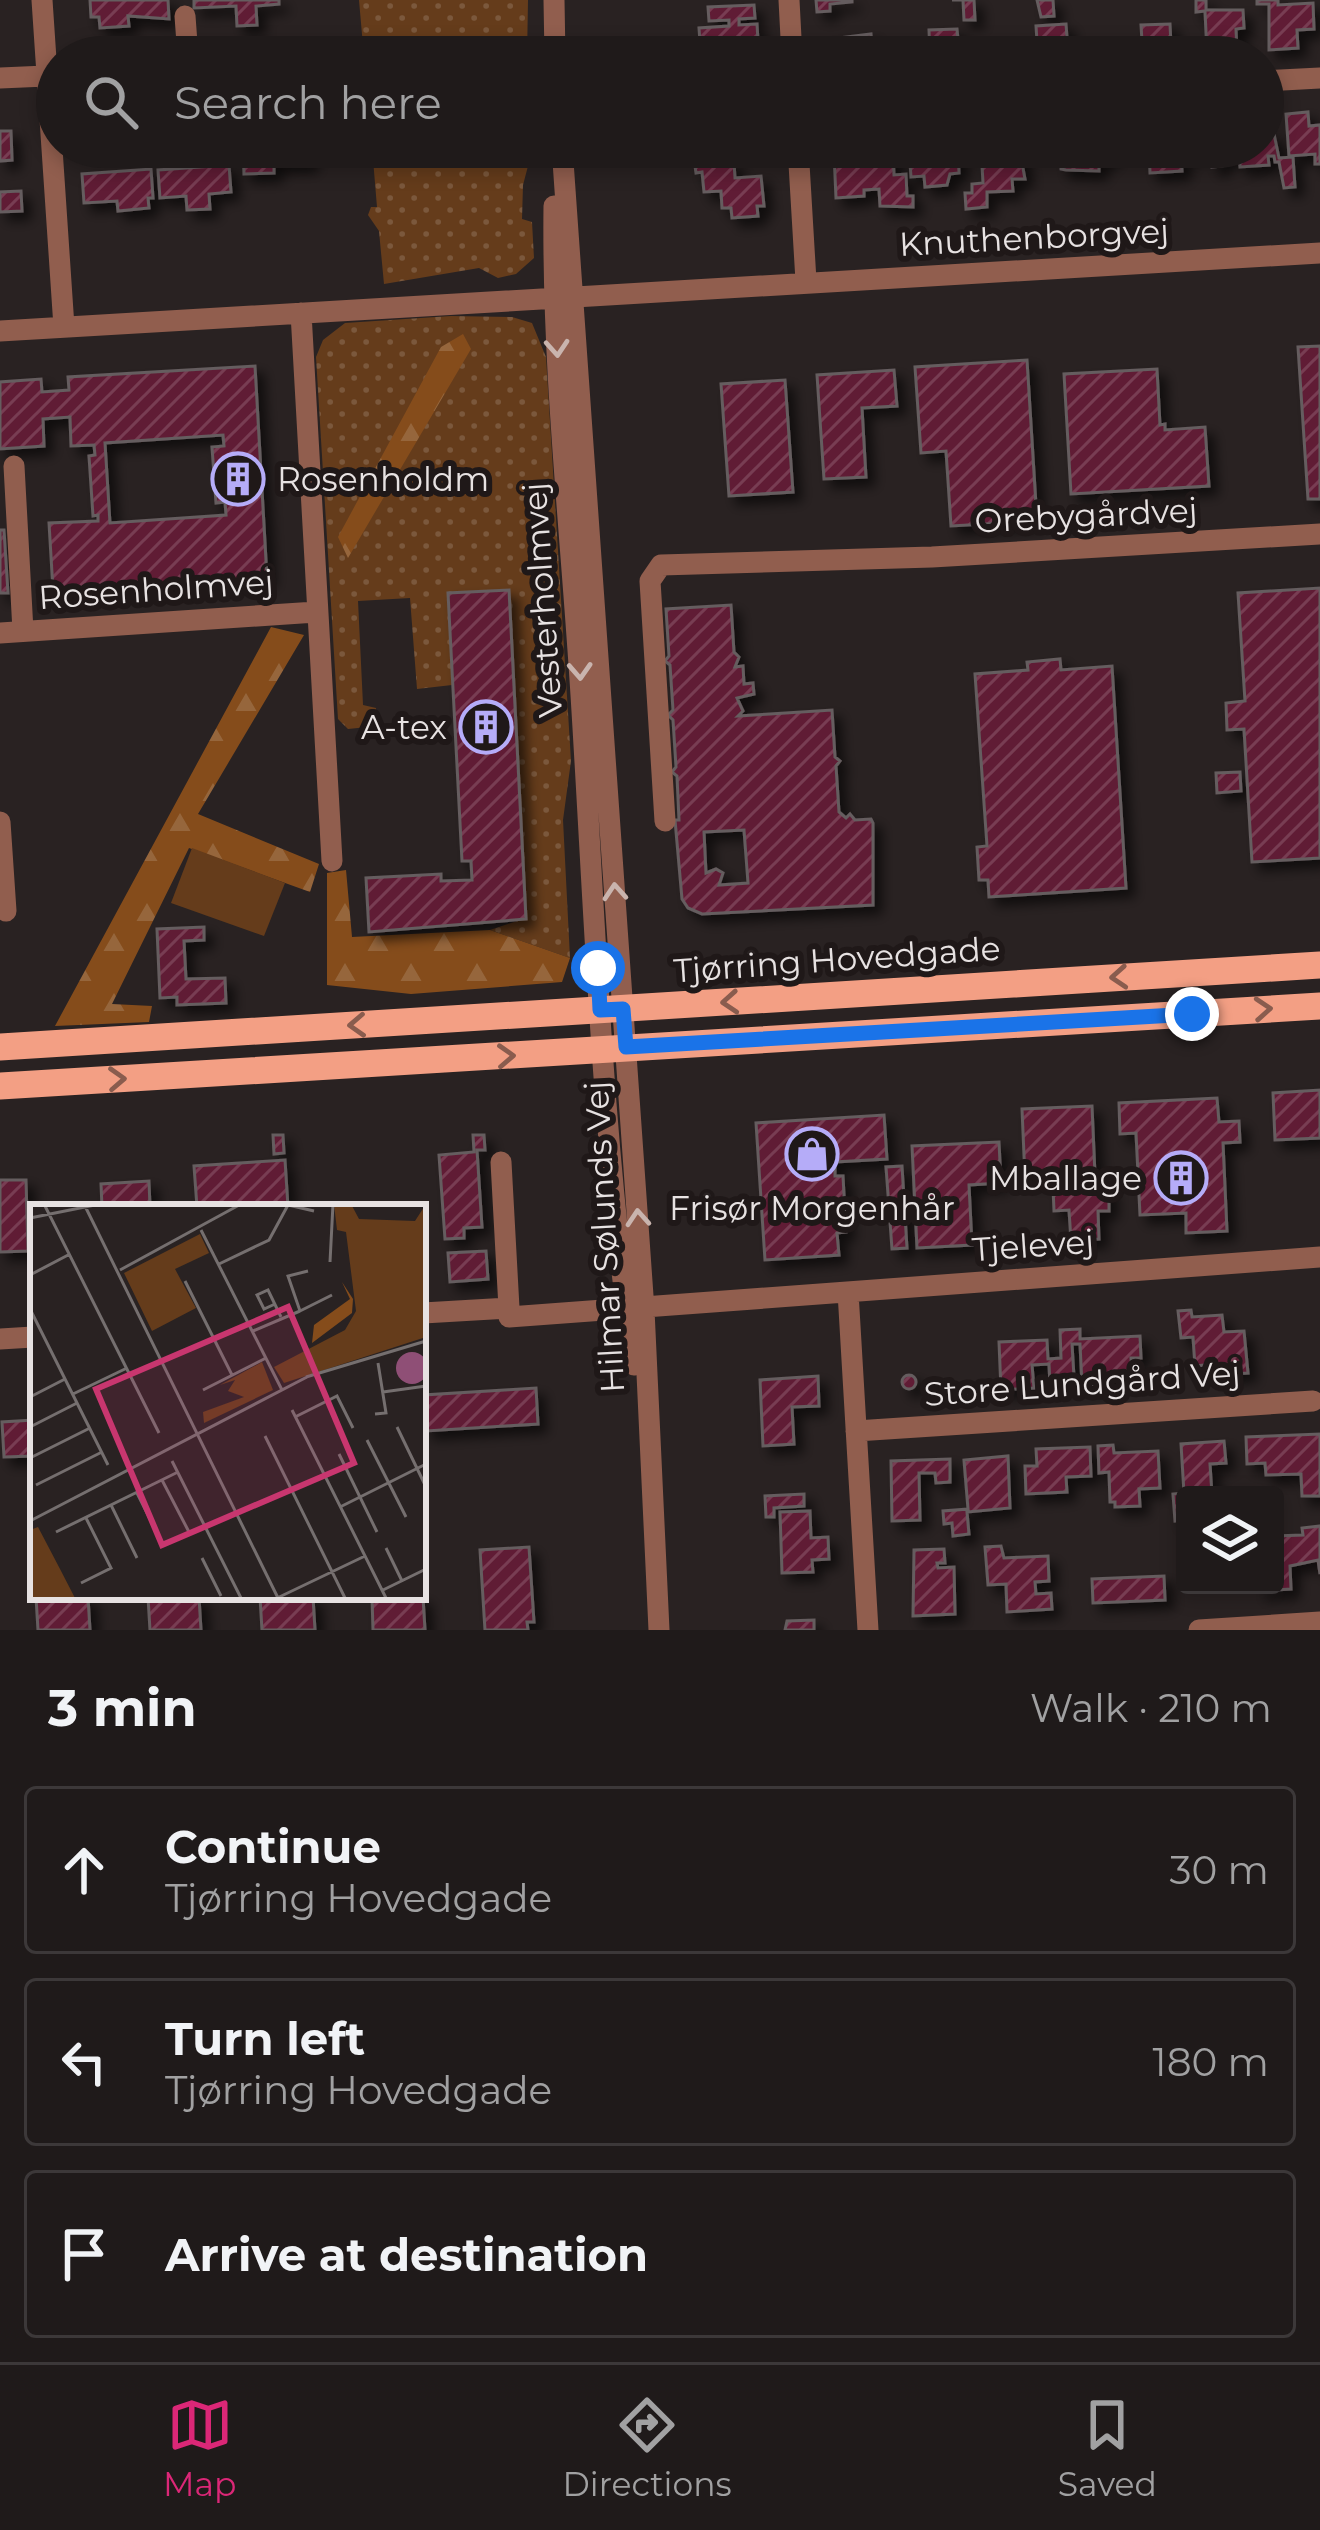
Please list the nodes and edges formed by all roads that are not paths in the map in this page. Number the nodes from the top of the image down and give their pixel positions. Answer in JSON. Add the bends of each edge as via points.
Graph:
{"nodes":[{"id":1,"x":42,"y":0,"type":"edge"},
{"id":2,"x":554,"y":0,"type":"edge"},
{"id":3,"x":789,"y":0,"type":"edge"},
{"id":4,"x":185,"y":16,"type":"dead end"},
{"id":5,"x":44,"y":36,"type":"edge"},
{"id":6,"x":186,"y":36,"type":"edge"},
{"id":7,"x":555,"y":36,"type":"edge"},
{"id":8,"x":791,"y":36,"type":"edge"},
{"id":9,"x":36,"y":77,"type":"edge"},
{"id":10,"x":1320,"y":78,"type":"edge"},
{"id":11,"x":0,"y":79,"type":"edge"},
{"id":12,"x":1284,"y":80,"type":"edge"},
{"id":13,"x":55,"y":168,"type":"edge"},
{"id":14,"x":559,"y":168,"type":"edge"},
{"id":15,"x":799,"y":168,"type":"edge"},
{"id":16,"x":1320,"y":253,"type":"edge"},
{"id":17,"x":806,"y":281,"type":"junction"},
{"id":18,"x":564,"y":296,"type":"junction"},
{"id":19,"x":301,"y":313,"type":"junction"},
{"id":20,"x":64,"y":327,"type":"junction"},
{"id":21,"x":0,"y":331,"type":"edge"},
{"id":22,"x":14,"y":466,"type":"dead end"},
{"id":23,"x":1320,"y":534,"type":"edge"},
{"id":24,"x":316,"y":612,"type":"junction"},
{"id":25,"x":23,"y":631,"type":"junction"},
{"id":26,"x":0,"y":633,"type":"edge"},
{"id":27,"x":665,"y":821,"type":"dead end"},
{"id":28,"x":0,"y":822,"type":"edge"},
{"id":29,"x":1,"y":848,"type":"edge"},
{"id":30,"x":332,"y":861,"type":"dead end"},
{"id":31,"x":7,"y":910,"type":"dead end"},
{"id":32,"x":1320,"y":965,"type":"edge"},
{"id":33,"x":1320,"y":1006,"type":"edge"},
{"id":34,"x":611,"y":1009,"type":"junction"},
{"id":35,"x":0,"y":1047,"type":"edge"},
{"id":36,"x":614,"y":1048,"type":"junction"},
{"id":37,"x":0,"y":1086,"type":"edge"},
{"id":38,"x":501,"y":1162,"type":"dead end"},
{"id":39,"x":1320,"y":1257,"type":"edge"},
{"id":40,"x":848,"y":1292,"type":"junction"},
{"id":41,"x":509,"y":1308,"type":"junction"},
{"id":42,"x":635,"y":1310,"type":"junction"},
{"id":43,"x":426,"y":1313,"type":"edge"},
{"id":44,"x":30,"y":1336,"type":"edge"},
{"id":45,"x":0,"y":1339,"type":"edge"},
{"id":46,"x":1313,"y":1401,"type":"dead end"},
{"id":47,"x":856,"y":1431,"type":"junction"},
{"id":48,"x":1320,"y":1622,"type":"edge"},
{"id":49,"x":659,"y":1630,"type":"edge"},
{"id":50,"x":868,"y":1630,"type":"edge"},
{"id":51,"x":1199,"y":1630,"type":"edge"}],
"edges":[{"from":1,"to":5,"type":"street"},
{"from":2,"to":7,"type":"street"},
{"from":3,"to":8,"type":"street"},
{"from":4,"to":6,"type":"street"},
{"from":9,"to":11,"type":"street"},
{"from":10,"to":12,"type":"street"},
{"from":13,"to":20,"type":"street"},
{"from":14,"to":18,"type":"street","name":"Vesterholmvej"},
{"from":15,"to":17,"type":"street"},
{"from":16,"to":17,"type":"street","name":"Knuthenborgvej"},
{"from":17,"to":18,"type":"street","name":"Knuthenborgvej"},
{"from":18,"to":19,"type":"street"},
{"from":18,"to":34,"type":"street","name":"Vesterholmvej"},
{"from":19,"to":20,"type":"street"},
{"from":19,"to":24,"type":"street","name":"Rosenholmvej"},
{"from":20,"to":21,"type":"street"},
{"from":22,"to":25,"type":"street"},
{"from":23,"to":27,"type":"street","name":"Orebygårdvej","via":[[661,565],[650,580]]},
{"from":24,"to":25,"type":"street","name":"Rosenholmvej"},
{"from":24,"to":30,"type":"street","name":"Rosenholmvej"},
{"from":25,"to":26,"type":"street","name":"Rosenholmvej"},
{"from":28,"to":29,"type":"street"},
{"from":29,"to":31,"type":"street"},
{"from":32,"to":34,"type":"main road","name":"Tjørring Hovedgade","one_way":true},
{"from":36,"to":33,"type":"main road","one_way":true},
{"from":34,"to":35,"type":"main road","name":"Tjørring Hovedgade","one_way":true},
{"from":34,"to":36,"type":"street","name":"Vesterholmvej"},
{"from":37,"to":36,"type":"main road","one_way":true},
{"from":36,"to":42,"type":"street","name":"Hilmar Sølunds Vej"},
{"from":38,"to":41,"type":"street"},
{"from":39,"to":40,"type":"street","name":"Tjelevej"},
{"from":40,"to":42,"type":"street","name":"Tjelevej"},
{"from":40,"to":47,"type":"street"},
{"from":41,"to":42,"type":"street","name":"Tjelevej","via":[[509,1317]]},
{"from":41,"to":43,"type":"street","name":"Tjelevej"},
{"from":42,"to":49,"type":"street","name":"Hilmar Sølunds Vej"},
{"from":44,"to":45,"type":"street"},
{"from":46,"to":47,"type":"street","name":"Store Lundgård Vej"},
{"from":47,"to":50,"type":"street"},
{"from":48,"to":51,"type":"street"}]}
